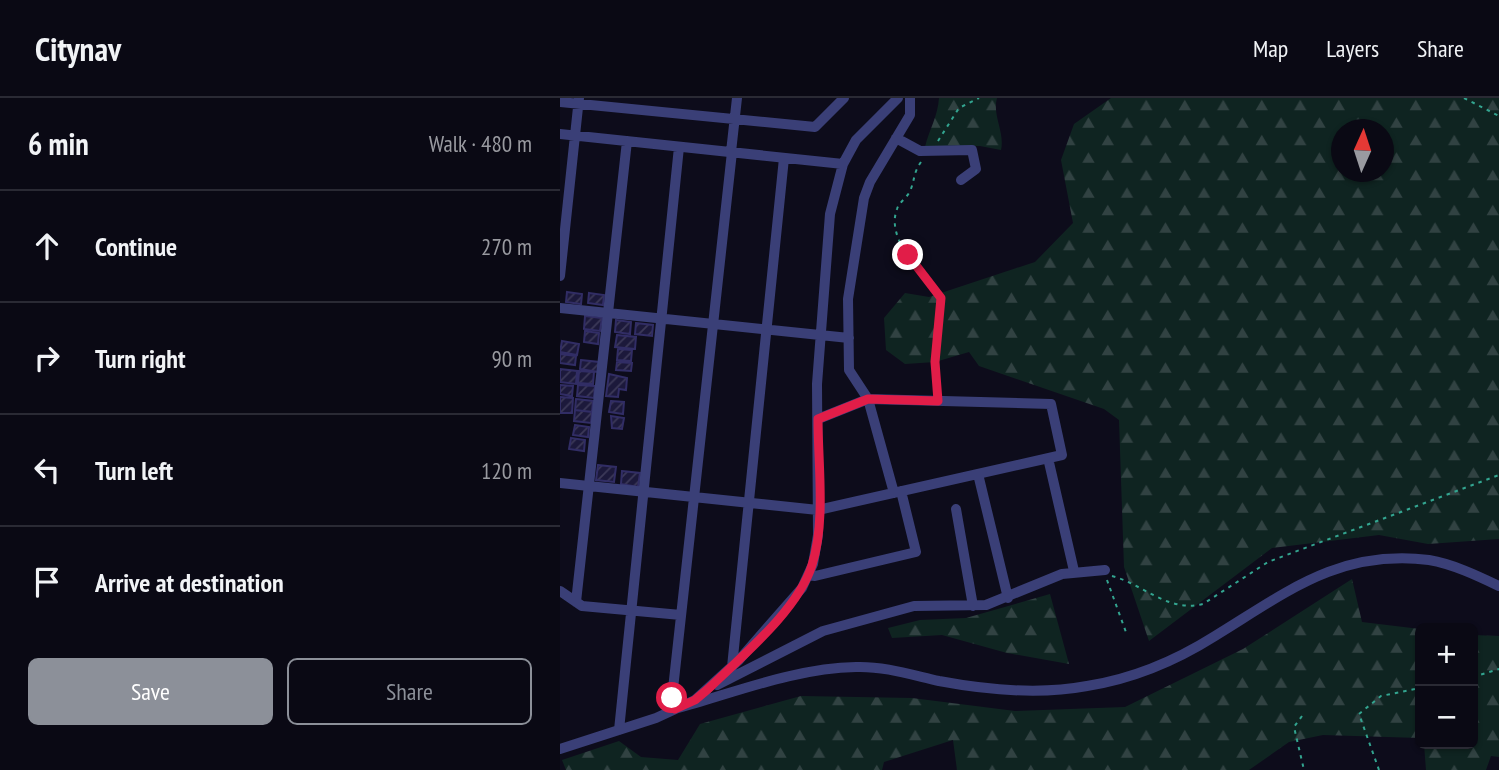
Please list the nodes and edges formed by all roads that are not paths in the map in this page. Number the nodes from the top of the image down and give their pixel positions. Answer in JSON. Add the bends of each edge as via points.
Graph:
{"nodes":[{"id":1,"x":737,"y":98,"type":"edge"},
{"id":2,"x":844,"y":98,"type":"edge"},
{"id":3,"x":898,"y":98,"type":"edge"},
{"id":4,"x":910,"y":98,"type":"edge"},
{"id":5,"x":578,"y":101,"type":"edge"},
{"id":6,"x":560,"y":102,"type":"edge"},
{"id":7,"x":734,"y":119,"type":"junction"},
{"id":8,"x":560,"y":134,"type":"edge"},
{"id":9,"x":574,"y":136,"type":"junction"},
{"id":10,"x":896,"y":138,"type":"junction"},
{"id":11,"x":627,"y":141,"type":"junction"},
{"id":12,"x":679,"y":147,"type":"junction"},
{"id":13,"x":731,"y":152,"type":"junction"},
{"id":14,"x":784,"y":158,"type":"junction"},
{"id":15,"x":843,"y":164,"type":"junction"},
{"id":16,"x":961,"y":180,"type":"dead end"},
{"id":17,"x":560,"y":276,"type":"edge"},
{"id":18,"x":560,"y":307,"type":"edge"},
{"id":19,"x":609,"y":313,"type":"junction"},
{"id":20,"x":661,"y":318,"type":"junction"},
{"id":21,"x":713,"y":324,"type":"junction"},
{"id":22,"x":765,"y":329,"type":"junction"},
{"id":23,"x":821,"y":335,"type":"junction"},
{"id":24,"x":849,"y":338,"type":"junction"},
{"id":25,"x":868,"y":399,"type":"junction"},
{"id":26,"x":818,"y":419,"type":"junction"},
{"id":27,"x":1048,"y":458,"type":"junction"},
{"id":28,"x":978,"y":474,"type":"junction"},
{"id":29,"x":560,"y":483,"type":"edge"},
{"id":30,"x":590,"y":486,"type":"junction"},
{"id":31,"x":643,"y":491,"type":"junction"},
{"id":32,"x":898,"y":492,"type":"junction"},
{"id":33,"x":694,"y":497,"type":"junction"},
{"id":34,"x":746,"y":502,"type":"junction"},
{"id":35,"x":956,"y":509,"type":"dead end"},
{"id":36,"x":818,"y":510,"type":"junction"},
{"id":37,"x":1074,"y":571,"type":"junction"},
{"id":38,"x":1105,"y":573,"type":"road end"},
{"id":39,"x":808,"y":575,"type":"junction"},
{"id":40,"x":1499,"y":586,"type":"edge"},
{"id":41,"x":560,"y":591,"type":"edge"},
{"id":42,"x":1008,"y":598,"type":"junction"},
{"id":43,"x":576,"y":601,"type":"junction"},
{"id":44,"x":973,"y":606,"type":"junction"},
{"id":45,"x":629,"y":611,"type":"junction"},
{"id":46,"x":681,"y":615,"type":"junction"},
{"id":47,"x":732,"y":667,"type":"junction"},
{"id":48,"x":708,"y":689,"type":"junction"},
{"id":49,"x":675,"y":709,"type":"junction"},
{"id":50,"x":618,"y":730,"type":"junction"},
{"id":51,"x":560,"y":749,"type":"edge"}],
"edges":[{"from":1,"to":7,"type":"street"},
{"from":2,"to":7,"type":"street","via":[[815,127]]},
{"from":3,"to":15,"type":"street","via":[[856,140]]},
{"from":4,"to":10,"type":"street","via":[[909,116]]},
{"from":5,"to":6,"type":"street"},
{"from":5,"to":7,"type":"street"},
{"from":5,"to":9,"type":"street"},
{"from":7,"to":13,"type":"street"},
{"from":8,"to":9,"type":"street"},
{"from":9,"to":11,"type":"street"},
{"from":9,"to":17,"type":"street"},
{"from":10,"to":16,"type":"street","via":[[920,151],[972,150],[976,169]]},
{"from":10,"to":24,"type":"street","via":[[864,198],[848,299]]},
{"from":11,"to":12,"type":"street"},
{"from":11,"to":19,"type":"street"},
{"from":12,"to":13,"type":"street"},
{"from":12,"to":20,"type":"street"},
{"from":13,"to":14,"type":"street"},
{"from":13,"to":21,"type":"street"},
{"from":14,"to":15,"type":"street"},
{"from":14,"to":22,"type":"street"},
{"from":15,"to":23,"type":"street","via":[[830,214]]},
{"from":18,"to":19,"type":"street"},
{"from":19,"to":20,"type":"street"},
{"from":19,"to":30,"type":"street"},
{"from":20,"to":21,"type":"street"},
{"from":20,"to":31,"type":"street"},
{"from":21,"to":22,"type":"street"},
{"from":21,"to":33,"type":"street"},
{"from":22,"to":23,"type":"street"},
{"from":22,"to":34,"type":"street"},
{"from":23,"to":24,"type":"street"},
{"from":23,"to":26,"type":"street"},
{"from":24,"to":25,"type":"street","via":[[849,370]]},
{"from":25,"to":26,"type":"street"},
{"from":25,"to":27,"type":"street","via":[[1051,404],[1062,455]]},
{"from":25,"to":32,"type":"street"},
{"from":26,"to":36,"type":"street"},
{"from":27,"to":28,"type":"street"},
{"from":27,"to":37,"type":"street"},
{"from":28,"to":32,"type":"street"},
{"from":28,"to":42,"type":"street"},
{"from":29,"to":30,"type":"street"},
{"from":30,"to":31,"type":"street"},
{"from":30,"to":43,"type":"street"},
{"from":31,"to":33,"type":"street"},
{"from":31,"to":45,"type":"street"},
{"from":32,"to":36,"type":"street"},
{"from":32,"to":39,"type":"street","via":[[916,552]]},
{"from":33,"to":34,"type":"street"},
{"from":33,"to":46,"type":"street"},
{"from":34,"to":36,"type":"street"},
{"from":34,"to":47,"type":"street"},
{"from":35,"to":44,"type":"street"},
{"from":36,"to":39,"type":"street","via":[[818,535]]},
{"from":37,"to":38,"type":"street"},
{"from":37,"to":42,"type":"street"},
{"from":39,"to":47,"type":"street","via":[[789,606]]},
{"from":40,"to":49,"type":"street","via":[[1432,561],[1387,558],[1346,564],[1306,580],[1175,657],[1135,675],[1087,686],[1032,691],[857,667],[810,671]]},
{"from":41,"to":43,"type":"street"},
{"from":42,"to":44,"type":"street"},
{"from":43,"to":45,"type":"street","via":[[582,606]]},
{"from":44,"to":48,"type":"street","via":[[914,606],[823,631]]},
{"from":45,"to":46,"type":"street"},
{"from":45,"to":50,"type":"street"},
{"from":46,"to":49,"type":"street","via":[[672,698]]},
{"from":47,"to":48,"type":"street"},
{"from":48,"to":49,"type":"street"},
{"from":49,"to":50,"type":"street"},
{"from":50,"to":51,"type":"street"}]}
